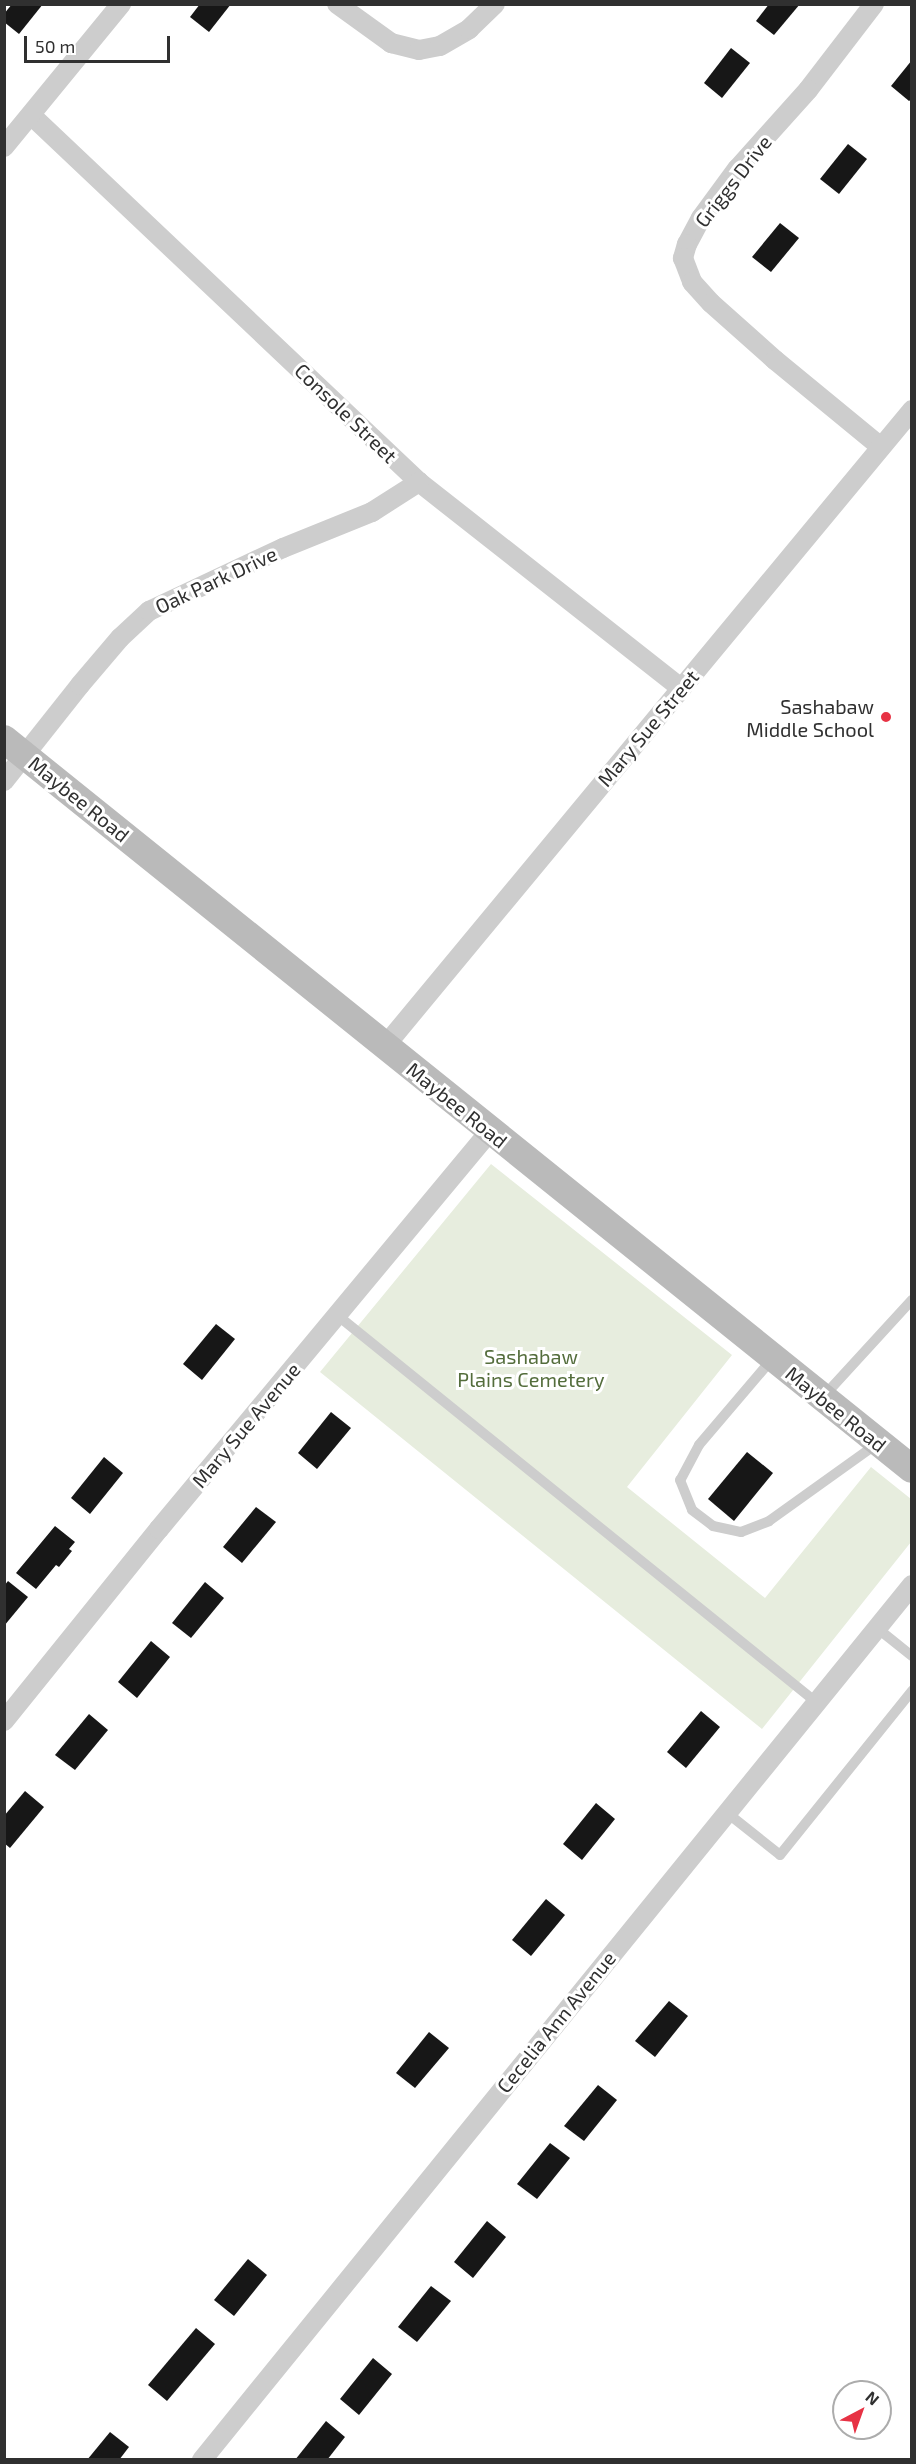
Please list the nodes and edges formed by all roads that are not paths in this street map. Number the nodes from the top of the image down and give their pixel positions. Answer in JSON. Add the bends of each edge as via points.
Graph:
{"nodes":[{"id":1,"x":121,"y":4,"type":"edge"},
{"id":2,"x":337,"y":4,"type":"edge"},
{"id":3,"x":495,"y":4,"type":"edge"},
{"id":4,"x":874,"y":4,"type":"edge"},
{"id":5,"x":31,"y":115,"type":"junction"},
{"id":6,"x":4,"y":147,"type":"edge"},
{"id":7,"x":912,"y":410,"type":"edge"},
{"id":8,"x":881,"y":447,"type":"junction"},
{"id":9,"x":419,"y":482,"type":"junction"},
{"id":10,"x":681,"y":688,"type":"junction"},
{"id":11,"x":15,"y":747,"type":"edge"},
{"id":12,"x":4,"y":781,"type":"edge"},
{"id":13,"x":385,"y":1046,"type":"junction"},
{"id":14,"x":490,"y":1131,"type":"junction"},
{"id":15,"x":912,"y":1300,"type":"edge"},
{"id":16,"x":337,"y":1315,"type":"junction"},
{"id":17,"x":773,"y":1358,"type":"junction"},
{"id":18,"x":822,"y":1397,"type":"junction"},
{"id":19,"x":879,"y":1442,"type":"junction"},
{"id":20,"x":912,"y":1469,"type":"edge"},
{"id":21,"x":912,"y":1585,"type":"edge"},
{"id":22,"x":877,"y":1628,"type":"junction"},
{"id":23,"x":912,"y":1656,"type":"edge"},
{"id":24,"x":912,"y":1691,"type":"edge"},
{"id":25,"x":816,"y":1702,"type":"junction"},
{"id":26,"x":4,"y":1721,"type":"edge"},
{"id":27,"x":726,"y":1812,"type":"junction"},
{"id":28,"x":202,"y":2460,"type":"edge"}],
"edges":[{"from":1,"to":5,"type":"street"},
{"from":2,"to":3,"type":"street","via":[[391,43],[419,50],[440,46],[459,35]]},
{"from":4,"to":8,"type":"street","name":"Griggs Drive","via":[[808,90],[737,169],[701,218],[683,258],[692,282],[711,303]]},
{"from":5,"to":6,"type":"street"},
{"from":5,"to":9,"type":"street","name":"Console Street"},
{"from":7,"to":8,"type":"street","name":"Mary Sue Street"},
{"from":8,"to":10,"type":"street","name":"Mary Sue Street"},
{"from":9,"to":10,"type":"street","name":"Console Street"},
{"from":9,"to":11,"type":"street","name":"Oak Park Drive","via":[[372,512],[283,548],[149,611]]},
{"from":10,"to":13,"type":"street","name":"Mary Sue Street"},
{"from":11,"to":12,"type":"street","name":"Oak Park Drive"},
{"from":11,"to":13,"type":"main road","name":"Maybee Road"},
{"from":13,"to":14,"type":"main road","name":"Maybee Road"},
{"from":14,"to":16,"type":"street","name":"Mary Sue Avenue"},
{"from":14,"to":17,"type":"main road","name":"Maybee Road"},
{"from":15,"to":18,"type":"lane"},
{"from":16,"to":25,"type":"lane"},
{"from":16,"to":26,"type":"street","name":"Mary Sue Avenue"},
{"from":17,"to":18,"type":"main road","name":"Maybee Road"},
{"from":17,"to":19,"type":"lane","via":[[694,1454],[680,1480],[692,1510],[713,1526],[741,1532],[769,1521]]},
{"from":18,"to":19,"type":"main road","name":"Maybee Road"},
{"from":19,"to":20,"type":"main road","name":"Maybee Road"},
{"from":21,"to":22,"type":"street","name":"Cecelia Ann Avenue"},
{"from":22,"to":23,"type":"lane"},
{"from":22,"to":25,"type":"street","name":"Cecelia Ann Avenue"},
{"from":24,"to":27,"type":"lane","via":[[780,1855]]},
{"from":25,"to":27,"type":"street","name":"Cecelia Ann Avenue"},
{"from":27,"to":28,"type":"street","name":"Cecelia Ann Avenue"}]}
